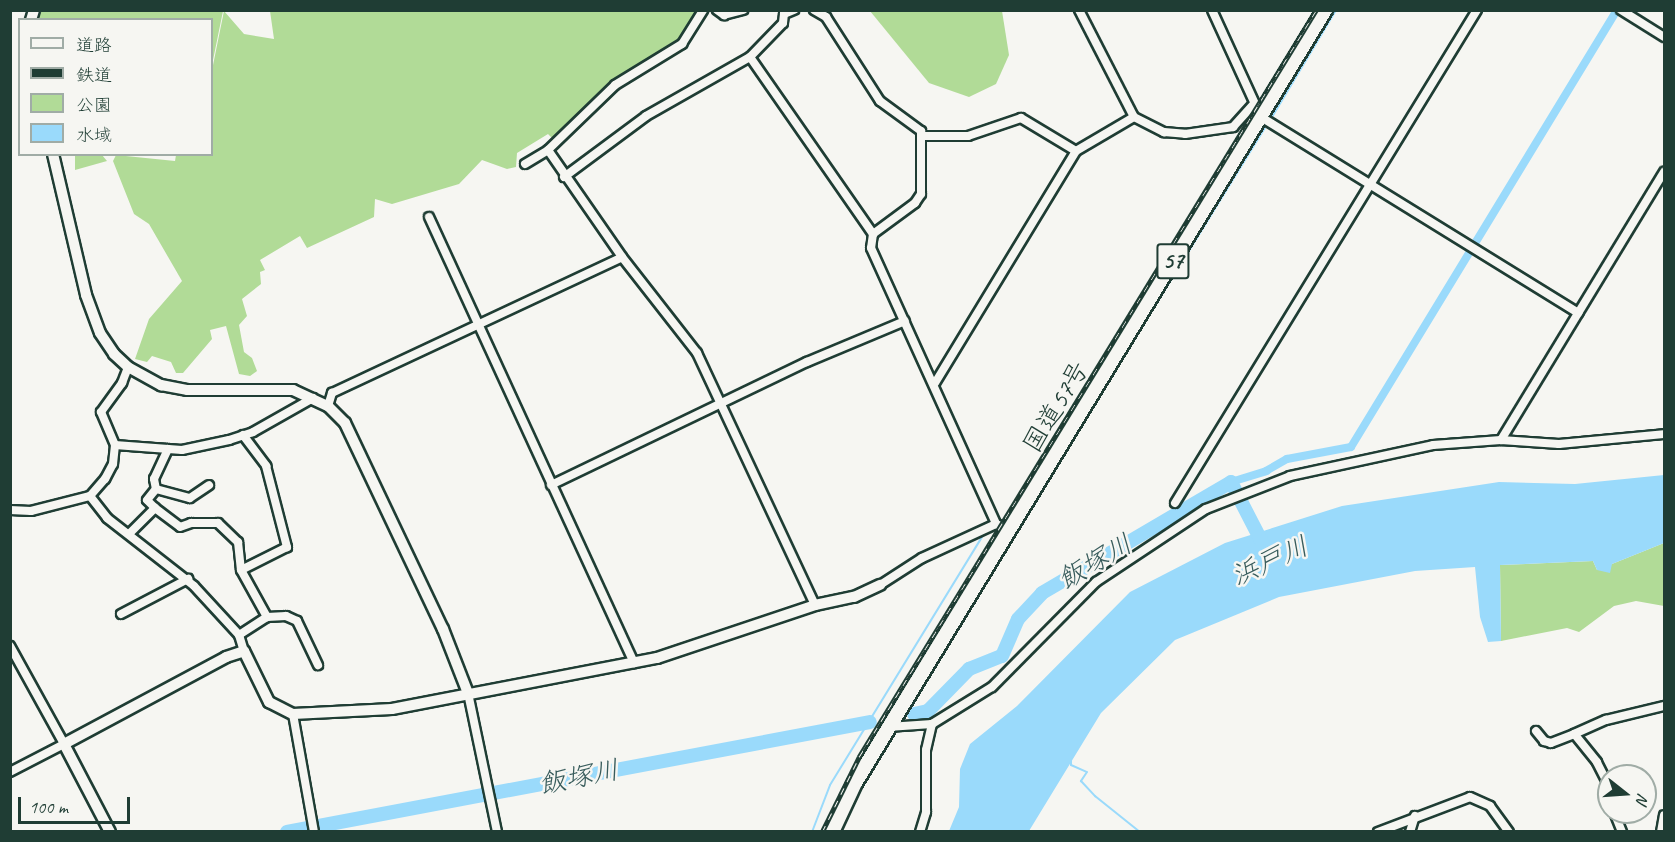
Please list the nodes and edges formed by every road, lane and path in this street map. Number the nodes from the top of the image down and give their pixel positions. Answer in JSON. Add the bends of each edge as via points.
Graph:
{"nodes":[{"id":1,"x":703,"y":10,"type":"edge"},
{"id":2,"x":717,"y":10,"type":"edge"},
{"id":3,"x":742,"y":10,"type":"edge"},
{"id":4,"x":794,"y":10,"type":"edge"},
{"id":5,"x":814,"y":10,"type":"edge"},
{"id":6,"x":1079,"y":10,"type":"edge"},
{"id":7,"x":1212,"y":10,"type":"edge"},
{"id":8,"x":1325,"y":10,"type":"edge"},
{"id":9,"x":1477,"y":10,"type":"edge"},
{"id":10,"x":1621,"y":10,"type":"edge"},
{"id":11,"x":782,"y":12,"type":"edge"},
{"id":12,"x":1665,"y":37,"type":"edge"},
{"id":13,"x":750,"y":57,"type":"junction"},
{"id":14,"x":1253,"y":105,"type":"junction"},
{"id":15,"x":1134,"y":117,"type":"junction"},
{"id":16,"x":1261,"y":117,"type":"junction"},
{"id":17,"x":922,"y":136,"type":"junction"},
{"id":18,"x":548,"y":150,"type":"junction"},
{"id":19,"x":1077,"y":152,"type":"junction"},
{"id":20,"x":53,"y":156,"type":"edge"},
{"id":21,"x":525,"y":164,"type":"dead end"},
{"id":22,"x":1665,"y":172,"type":"edge"},
{"id":23,"x":564,"y":177,"type":"junction"},
{"id":24,"x":1370,"y":185,"type":"junction"},
{"id":25,"x":429,"y":217,"type":"dead end"},
{"id":26,"x":873,"y":234,"type":"junction"},
{"id":27,"x":622,"y":257,"type":"junction"},
{"id":28,"x":1578,"y":313,"type":"junction"},
{"id":29,"x":905,"y":321,"type":"junction"},
{"id":30,"x":478,"y":323,"type":"junction"},
{"id":31,"x":128,"y":367,"type":"junction"},
{"id":32,"x":935,"y":382,"type":"junction"},
{"id":33,"x":313,"y":398,"type":"junction"},
{"id":34,"x":724,"y":403,"type":"junction"},
{"id":35,"x":328,"y":406,"type":"junction"},
{"id":36,"x":1665,"y":434,"type":"edge"},
{"id":37,"x":243,"y":435,"type":"junction"},
{"id":38,"x":1501,"y":440,"type":"junction"},
{"id":39,"x":115,"y":445,"type":"junction"},
{"id":40,"x":168,"y":449,"type":"junction"},
{"id":41,"x":209,"y":485,"type":"dead end"},
{"id":42,"x":551,"y":485,"type":"junction"},
{"id":43,"x":156,"y":489,"type":"junction"},
{"id":44,"x":90,"y":496,"type":"junction"},
{"id":45,"x":1175,"y":503,"type":"dead end"},
{"id":46,"x":155,"y":508,"type":"junction"},
{"id":47,"x":10,"y":510,"type":"edge"},
{"id":48,"x":996,"y":524,"type":"junction"},
{"id":49,"x":1009,"y":530,"type":"junction"},
{"id":50,"x":129,"y":534,"type":"junction"},
{"id":51,"x":241,"y":570,"type":"junction"},
{"id":52,"x":188,"y":579,"type":"junction"},
{"id":53,"x":880,"y":585,"type":"joint"},
{"id":54,"x":815,"y":605,"type":"junction"},
{"id":55,"x":121,"y":614,"type":"dead end"},
{"id":56,"x":267,"y":617,"type":"junction"},
{"id":57,"x":239,"y":634,"type":"junction"},
{"id":58,"x":10,"y":646,"type":"edge"},
{"id":59,"x":244,"y":651,"type":"junction"},
{"id":60,"x":634,"y":663,"type":"junction"},
{"id":61,"x":318,"y":664,"type":"dead end"},
{"id":62,"x":468,"y":693,"type":"junction"},
{"id":63,"x":1665,"y":706,"type":"edge"},
{"id":64,"x":293,"y":714,"type":"junction"},
{"id":65,"x":932,"y":724,"type":"junction"},
{"id":66,"x":888,"y":727,"type":"junction"},
{"id":67,"x":1536,"y":731,"type":"dead end"},
{"id":68,"x":1574,"y":734,"type":"junction"},
{"id":69,"x":64,"y":744,"type":"junction"},
{"id":70,"x":1598,"y":764,"type":"edge"},
{"id":71,"x":10,"y":772,"type":"edge"},
{"id":72,"x":1665,"y":815,"type":"edge"},
{"id":73,"x":1415,"y":816,"type":"junction"},
{"id":74,"x":110,"y":831,"type":"edge"},
{"id":75,"x":314,"y":831,"type":"edge"},
{"id":76,"x":497,"y":831,"type":"edge"},
{"id":77,"x":832,"y":831,"type":"edge"},
{"id":78,"x":920,"y":831,"type":"edge"},
{"id":79,"x":1378,"y":831,"type":"edge"},
{"id":80,"x":1410,"y":831,"type":"edge"},
{"id":81,"x":1509,"y":831,"type":"edge"},
{"id":82,"x":1661,"y":831,"type":"edge"}],
"edges":[{"from":1,"to":18,"type":"street","via":[[682,44],[615,86]]},
{"from":2,"to":3,"type":"street","via":[[724,15]]},
{"from":4,"to":11,"type":"street"},
{"from":5,"to":17,"type":"street","via":[[826,17],[880,101],[921,130]]},
{"from":6,"to":15,"type":"street"},
{"from":7,"to":14,"type":"street"},
{"from":8,"to":16,"type":"highway","name":"国道57号","number":"57"},
{"from":9,"to":24,"type":"street"},
{"from":10,"to":12,"type":"street"},
{"from":11,"to":13,"type":"street","via":[[783,23]]},
{"from":13,"to":23,"type":"street","via":[[646,116]]},
{"from":13,"to":26,"type":"street"},
{"from":14,"to":15,"type":"street","via":[[1233,127],[1185,134],[1164,132]]},
{"from":14,"to":16,"type":"street"},
{"from":15,"to":19,"type":"street"},
{"from":16,"to":24,"type":"street"},
{"from":16,"to":49,"type":"highway","name":"国道57号","number":"57"},
{"from":17,"to":19,"type":"street","via":[[968,136],[1021,118]]},
{"from":17,"to":26,"type":"street","via":[[921,194],[915,203]]},
{"from":18,"to":21,"type":"street"},
{"from":18,"to":23,"type":"street"},
{"from":19,"to":32,"type":"street"},
{"from":20,"to":31,"type":"street","via":[[92,316],[100,333]]},
{"from":22,"to":28,"type":"street"},
{"from":23,"to":27,"type":"street"},
{"from":24,"to":28,"type":"street"},
{"from":24,"to":45,"type":"street"},
{"from":25,"to":30,"type":"street"},
{"from":26,"to":29,"type":"street","via":[[871,248]]},
{"from":27,"to":30,"type":"street"},
{"from":27,"to":34,"type":"street","via":[[697,353]]},
{"from":28,"to":38,"type":"street"},
{"from":29,"to":32,"type":"street"},
{"from":29,"to":34,"type":"street"},
{"from":30,"to":35,"type":"street","via":[[332,393]]},
{"from":30,"to":42,"type":"street"},
{"from":31,"to":33,"type":"street","via":[[161,385],[186,390],[280,388]]},
{"from":31,"to":39,"type":"street","via":[[122,383],[101,412]]},
{"from":32,"to":48,"type":"street"},
{"from":33,"to":35,"type":"street"},
{"from":33,"to":37,"type":"street"},
{"from":34,"to":42,"type":"street"},
{"from":34,"to":54,"type":"street"},
{"from":35,"to":62,"type":"street","via":[[350,431],[443,629]]},
{"from":36,"to":38,"type":"street","via":[[1559,444]]},
{"from":37,"to":40,"type":"street","via":[[182,450]]},
{"from":37,"to":51,"type":"street","via":[[266,466],[287,547]]},
{"from":38,"to":65,"type":"street","via":[[1433,446],[1290,476],[1206,509],[1096,582],[992,687]]},
{"from":39,"to":40,"type":"street"},
{"from":39,"to":44,"type":"street","via":[[113,464]]},
{"from":40,"to":43,"type":"street","via":[[157,470]]},
{"from":41,"to":43,"type":"street","via":[[190,498]]},
{"from":42,"to":60,"type":"street"},
{"from":43,"to":46,"type":"street","via":[[147,500]]},
{"from":44,"to":47,"type":"street","via":[[32,511]]},
{"from":44,"to":50,"type":"street","via":[[107,518]]},
{"from":46,"to":50,"type":"street"},
{"from":46,"to":51,"type":"street","via":[[180,528],[191,522],[218,523],[238,542]]},
{"from":48,"to":49,"type":"street"},
{"from":48,"to":53,"type":"street","via":[[922,558]]},
{"from":49,"to":66,"type":"highway","name":"国道57号","number":"57"},
{"from":50,"to":52,"type":"street"},
{"from":51,"to":56,"type":"street"},
{"from":52,"to":55,"type":"street"},
{"from":52,"to":57,"type":"street"},
{"from":53,"to":54,"type":"street","via":[[854,597]]},
{"from":54,"to":60,"type":"street","via":[[687,650]]},
{"from":56,"to":57,"type":"street"},
{"from":56,"to":61,"type":"street","via":[[286,616],[297,621]]},
{"from":57,"to":59,"type":"street"},
{"from":58,"to":69,"type":"street"},
{"from":59,"to":64,"type":"street","via":[[269,702]]},
{"from":59,"to":69,"type":"street"},
{"from":60,"to":62,"type":"street"},
{"from":62,"to":64,"type":"street","via":[[392,709]]},
{"from":62,"to":76,"type":"street"},
{"from":63,"to":68,"type":"street","via":[[1606,720]]},
{"from":64,"to":75,"type":"street"},
{"from":65,"to":66,"type":"street"},
{"from":65,"to":78,"type":"street","via":[[926,750],[926,812]]},
{"from":66,"to":77,"type":"highway","name":"国道57号","number":"57"},
{"from":67,"to":68,"type":"street","via":[[1551,743]]},
{"from":68,"to":70,"type":"street"},
{"from":69,"to":71,"type":"street"},
{"from":69,"to":74,"type":"street"},
{"from":72,"to":82,"type":"street"},
{"from":73,"to":79,"type":"street"},
{"from":73,"to":80,"type":"street"},
{"from":73,"to":81,"type":"street","via":[[1470,797],[1490,806]]}]}
